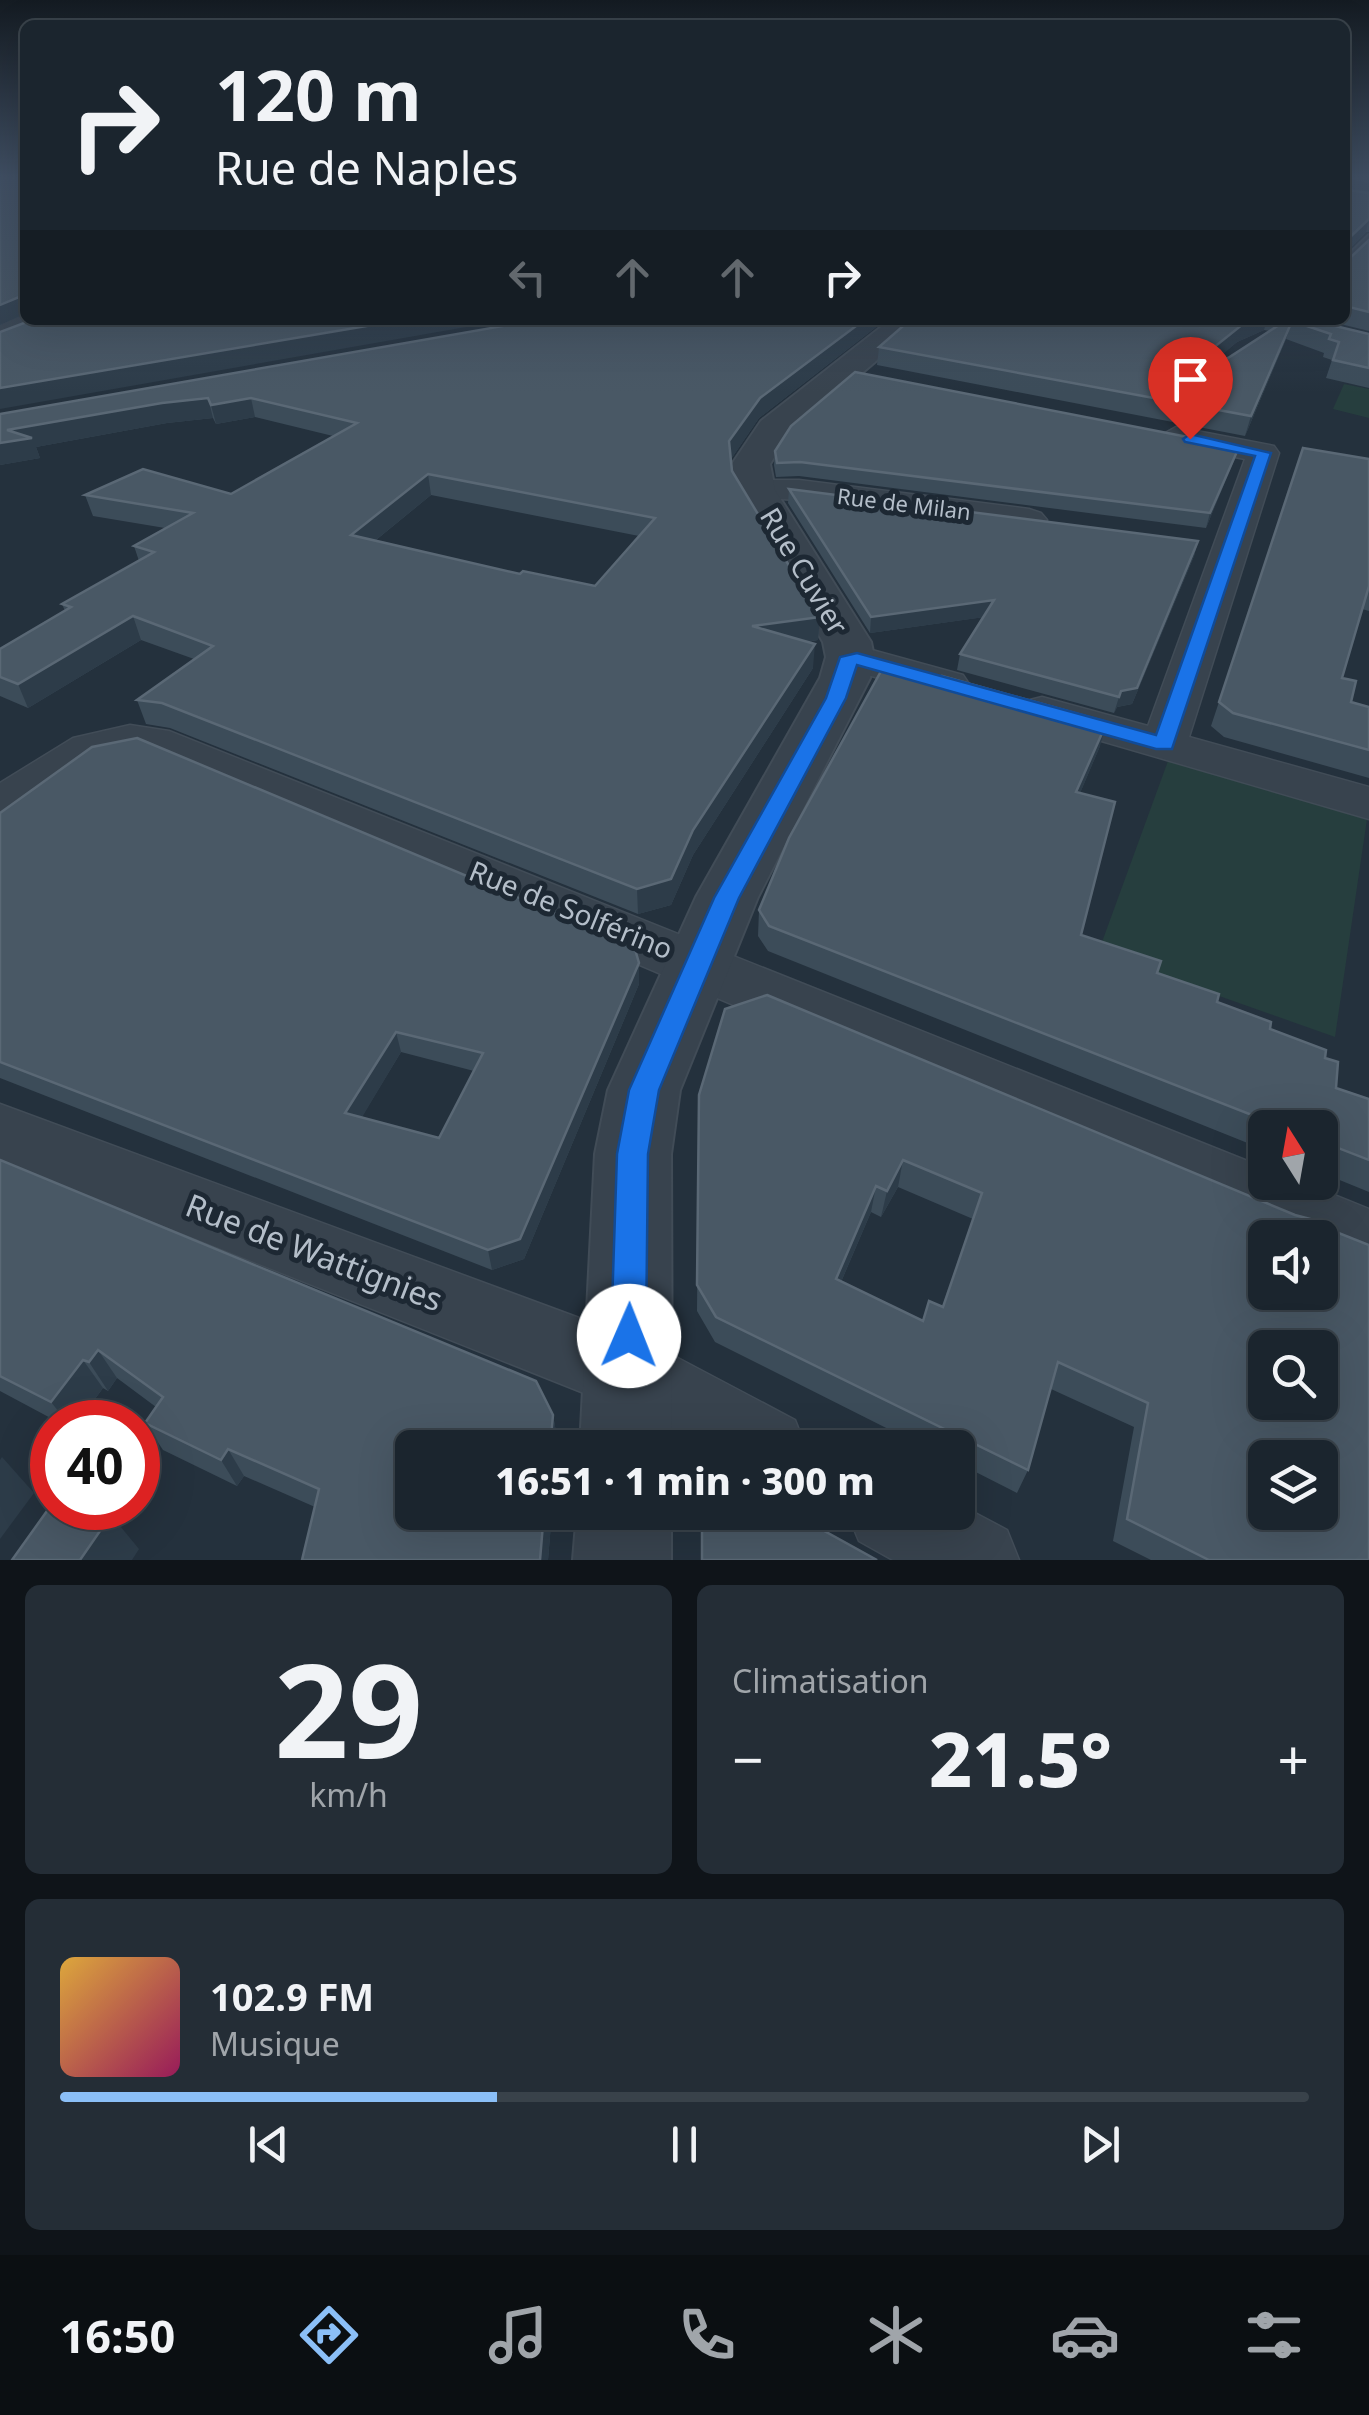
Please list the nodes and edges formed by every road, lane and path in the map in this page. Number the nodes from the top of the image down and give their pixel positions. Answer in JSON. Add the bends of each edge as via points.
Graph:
{"nodes":[{"id":1,"x":34,"y":325,"type":"edge"},
{"id":2,"x":903,"y":325,"type":"edge"},
{"id":3,"x":0,"y":340,"type":"edge"},
{"id":4,"x":846,"y":370,"type":"junction"},
{"id":5,"x":881,"y":378,"type":"edge"},
{"id":6,"x":1149,"y":430,"type":"edge"},
{"id":7,"x":755,"y":490,"type":"junction"},
{"id":8,"x":1055,"y":523,"type":"edge"},
{"id":9,"x":1192,"y":540,"type":"edge"},
{"id":10,"x":1232,"y":546,"type":"junction"},
{"id":11,"x":850,"y":657,"type":"junction"},
{"id":12,"x":1164,"y":744,"type":"junction"},
{"id":13,"x":1369,"y":803,"type":"edge"},
{"id":14,"x":0,"y":807,"type":"edge"},
{"id":15,"x":700,"y":963,"type":"junction"},
{"id":16,"x":0,"y":1132,"type":"edge"},
{"id":17,"x":1369,"y":1242,"type":"edge"},
{"id":18,"x":628,"y":1373,"type":"junction"},
{"id":19,"x":626,"y":1430,"type":"edge"},
{"id":20,"x":734,"y":1430,"type":"edge"},
{"id":21,"x":623,"y":1530,"type":"edge"},
{"id":22,"x":921,"y":1530,"type":"edge"},
{"id":23,"x":622,"y":1560,"type":"edge"},
{"id":24,"x":977,"y":1560,"type":"edge"}],
"edges":[{"from":1,"to":3,"type":"street"},
{"from":2,"to":4,"type":"street","name":"Rue Cuvier"},
{"from":4,"to":5,"type":"street"},
{"from":4,"to":7,"type":"street","name":"Rue Cuvier","via":[[765,438],[749,469]]},
{"from":6,"to":10,"type":"street","via":[[1264,453]]},
{"from":7,"to":8,"type":"street","name":"Rue de Milan"},
{"from":7,"to":11,"type":"street","name":"Rue Cuvier","via":[[848,642]]},
{"from":9,"to":10,"type":"street"},
{"from":10,"to":12,"type":"street"},
{"from":11,"to":12,"type":"street"},
{"from":11,"to":15,"type":"street","name":"Rue Cuvier","via":[[836,698],[742,866]]},
{"from":12,"to":13,"type":"street"},
{"from":14,"to":15,"type":"street","name":"Rue de Solférino","via":[[77,752],[117,738],[152,741]]},
{"from":15,"to":17,"type":"street","name":"Rue de Solférino"},
{"from":15,"to":18,"type":"street","name":"Rue Cuvier","via":[[656,1055],[637,1121]]},
{"from":16,"to":18,"type":"street","name":"Rue de Wattignies"},
{"from":18,"to":19,"type":"street","name":"Rue Cuvier"},
{"from":18,"to":20,"type":"street","name":"Rue de Wattignies"},
{"from":21,"to":23,"type":"street"},
{"from":22,"to":24,"type":"street"}]}
